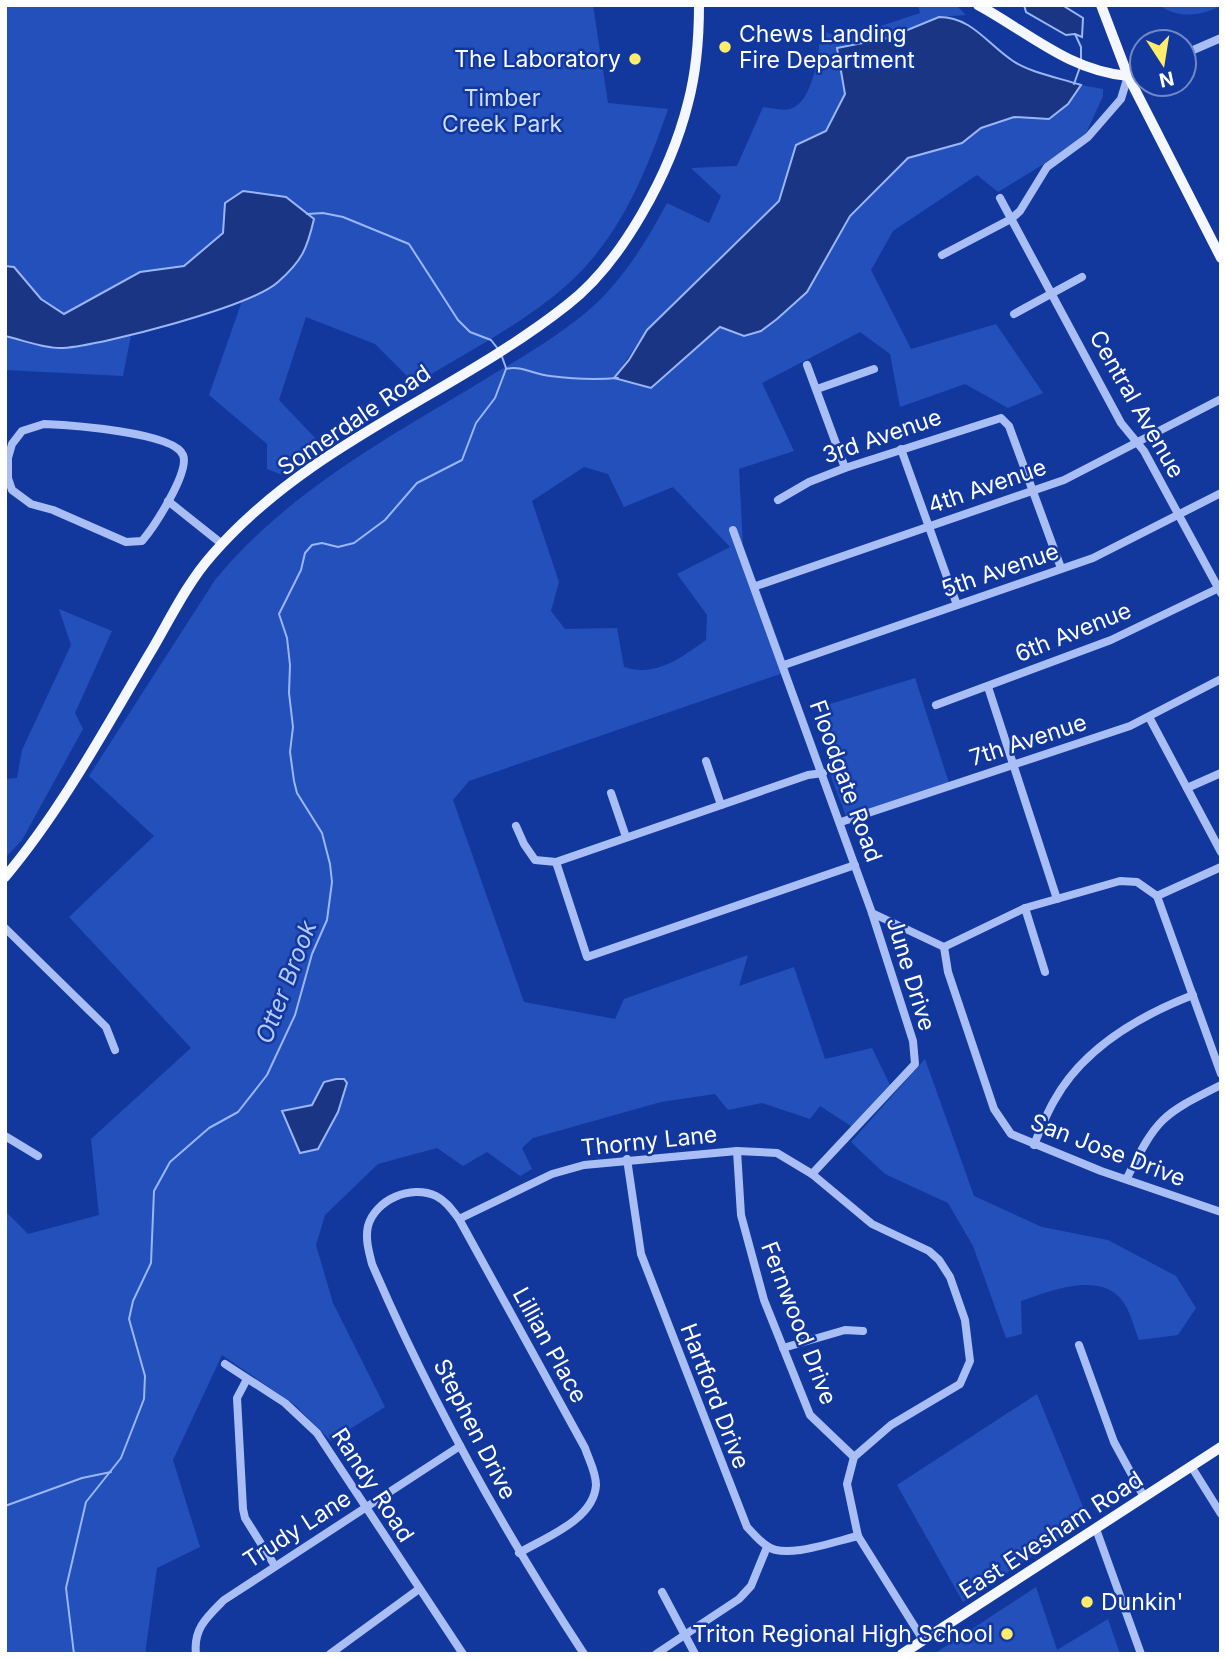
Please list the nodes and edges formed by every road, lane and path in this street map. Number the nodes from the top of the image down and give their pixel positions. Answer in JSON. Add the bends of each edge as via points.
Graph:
{"nodes":[{"id":1,"x":699,"y":5,"type":"edge"},
{"id":2,"x":978,"y":5,"type":"edge"},
{"id":3,"x":1101,"y":5,"type":"edge"},
{"id":4,"x":1221,"y":38,"type":"edge"},
{"id":5,"x":1198,"y":48,"type":"edge"},
{"id":6,"x":1128,"y":76,"type":"junction"},
{"id":7,"x":1139,"y":98,"type":"edge"},
{"id":8,"x":1000,"y":198,"type":"dead end"},
{"id":9,"x":1012,"y":219,"type":"junction"},
{"id":10,"x":942,"y":255,"type":"dead end"},
{"id":11,"x":1221,"y":258,"type":"edge"},
{"id":12,"x":1082,"y":277,"type":"dead end"},
{"id":13,"x":1052,"y":292,"type":"junction"},
{"id":14,"x":1014,"y":314,"type":"dead end"},
{"id":15,"x":807,"y":365,"type":"dead end"},
{"id":16,"x":874,"y":369,"type":"dead end"},
{"id":17,"x":817,"y":389,"type":"junction"},
{"id":18,"x":1221,"y":399,"type":"edge"},
{"id":19,"x":1138,"y":443,"type":"junction"},
{"id":20,"x":901,"y":449,"type":"junction"},
{"id":21,"x":845,"y":468,"type":"junction"},
{"id":22,"x":1034,"y":491,"type":"junction"},
{"id":23,"x":1221,"y":493,"type":"edge"},
{"id":24,"x":778,"y":500,"type":"dead end"},
{"id":25,"x":168,"y":501,"type":"junction"},
{"id":26,"x":1179,"y":513,"type":"junction"},
{"id":27,"x":929,"y":527,"type":"junction"},
{"id":28,"x":733,"y":530,"type":"dead end"},
{"id":29,"x":222,"y":544,"type":"junction"},
{"id":30,"x":1060,"y":568,"type":"junction"},
{"id":31,"x":756,"y":586,"type":"junction"},
{"id":32,"x":1220,"y":589,"type":"edge"},
{"id":33,"x":957,"y":605,"type":"junction"},
{"id":34,"x":784,"y":665,"type":"junction"},
{"id":35,"x":1221,"y":679,"type":"edge"},
{"id":36,"x":988,"y":687,"type":"junction"},
{"id":37,"x":936,"y":705,"type":"dead end"},
{"id":38,"x":1149,"y":716,"type":"junction"},
{"id":39,"x":706,"y":761,"type":"dead end"},
{"id":40,"x":1012,"y":765,"type":"junction"},
{"id":41,"x":823,"y":773,"type":"junction"},
{"id":42,"x":1221,"y":773,"type":"edge"},
{"id":43,"x":1187,"y":788,"type":"junction"},
{"id":44,"x":611,"y":793,"type":"dead end"},
{"id":45,"x":720,"y":805,"type":"junction"},
{"id":46,"x":841,"y":822,"type":"junction"},
{"id":47,"x":516,"y":826,"type":"dead end"},
{"id":48,"x":626,"y":837,"type":"junction"},
{"id":49,"x":1221,"y":852,"type":"edge"},
{"id":50,"x":556,"y":862,"type":"junction"},
{"id":51,"x":855,"y":865,"type":"junction"},
{"id":52,"x":1221,"y":867,"type":"edge"},
{"id":53,"x":5,"y":877,"type":"edge"},
{"id":54,"x":1157,"y":896,"type":"junction"},
{"id":55,"x":1057,"y":899,"type":"junction"},
{"id":56,"x":1025,"y":908,"type":"junction"},
{"id":57,"x":872,"y":913,"type":"junction"},
{"id":58,"x":5,"y":928,"type":"edge"},
{"id":59,"x":944,"y":947,"type":"junction"},
{"id":60,"x":1045,"y":972,"type":"dead end"},
{"id":61,"x":1193,"y":995,"type":"junction"},
{"id":62,"x":115,"y":1050,"type":"dead end"},
{"id":63,"x":1217,"y":1052,"type":"edge"},
{"id":64,"x":1221,"y":1074,"type":"edge"},
{"id":65,"x":1221,"y":1085,"type":"edge"},
{"id":66,"x":5,"y":1136,"type":"edge"},
{"id":67,"x":1034,"y":1145,"type":"junction"},
{"id":68,"x":737,"y":1151,"type":"junction"},
{"id":69,"x":38,"y":1156,"type":"dead end"},
{"id":70,"x":627,"y":1159,"type":"junction"},
{"id":71,"x":812,"y":1174,"type":"junction"},
{"id":72,"x":1127,"y":1178,"type":"junction"},
{"id":73,"x":377,"y":1211,"type":"joint"},
{"id":74,"x":1221,"y":1212,"type":"edge"},
{"id":75,"x":459,"y":1219,"type":"junction"},
{"id":76,"x":863,"y":1331,"type":"dead end"},
{"id":77,"x":1079,"y":1345,"type":"dead end"},
{"id":78,"x":783,"y":1348,"type":"junction"},
{"id":79,"x":225,"y":1364,"type":"dead end"},
{"id":80,"x":247,"y":1379,"type":"junction"},
{"id":81,"x":460,"y":1446,"type":"junction"},
{"id":82,"x":1221,"y":1447,"type":"edge"},
{"id":83,"x":854,"y":1457,"type":"junction"},
{"id":84,"x":1191,"y":1466,"type":"junction"},
{"id":85,"x":1144,"y":1497,"type":"junction"},
{"id":86,"x":365,"y":1508,"type":"junction"},
{"id":87,"x":1221,"y":1514,"type":"edge"},
{"id":88,"x":1096,"y":1529,"type":"junction"},
{"id":89,"x":858,"y":1536,"type":"junction"},
{"id":90,"x":767,"y":1547,"type":"junction"},
{"id":91,"x":519,"y":1553,"type":"junction"},
{"id":92,"x":275,"y":1566,"type":"junction"},
{"id":93,"x":419,"y":1589,"type":"junction"},
{"id":94,"x":662,"y":1592,"type":"dead end"},
{"id":95,"x":684,"y":1635,"type":"junction"},
{"id":96,"x":923,"y":1640,"type":"junction"},
{"id":97,"x":196,"y":1654,"type":"edge"},
{"id":98,"x":330,"y":1654,"type":"edge"},
{"id":99,"x":463,"y":1654,"type":"edge"},
{"id":100,"x":584,"y":1654,"type":"edge"},
{"id":101,"x":656,"y":1654,"type":"edge"},
{"id":102,"x":695,"y":1654,"type":"edge"},
{"id":103,"x":902,"y":1654,"type":"edge"},
{"id":104,"x":1140,"y":1654,"type":"edge"}],
"edges":[{"from":1,"to":29,"type":"main road","name":"Somerdale Road","via":[[693,80],[675,145],[634,226],[593,279],[528,334],[313,465]]},
{"from":2,"to":6,"type":"main road","via":[[1072,62]]},
{"from":3,"to":6,"type":"main road"},
{"from":4,"to":5,"type":"street"},
{"from":6,"to":9,"type":"street","via":[[1121,99],[1088,137],[1047,167]]},
{"from":7,"to":11,"type":"main road"},
{"from":8,"to":9,"type":"street","name":"Central Avenue"},
{"from":9,"to":10,"type":"street"},
{"from":9,"to":13,"type":"street","name":"Central Avenue"},
{"from":12,"to":13,"type":"street"},
{"from":13,"to":14,"type":"street"},
{"from":13,"to":19,"type":"street","name":"Central Avenue","via":[[1121,422]]},
{"from":15,"to":17,"type":"street"},
{"from":16,"to":17,"type":"street"},
{"from":17,"to":21,"type":"street"},
{"from":18,"to":19,"type":"street","name":"4th Avenue"},
{"from":19,"to":22,"type":"street","name":"4th Avenue"},
{"from":19,"to":26,"type":"street","name":"Central Avenue"},
{"from":20,"to":21,"type":"street","name":"3rd Avenue"},
{"from":20,"to":22,"type":"street","name":"3rd Avenue","via":[[1002,418]]},
{"from":20,"to":27,"type":"street"},
{"from":21,"to":24,"type":"street","name":"3rd Avenue"},
{"from":22,"to":27,"type":"street","name":"4th Avenue"},
{"from":22,"to":30,"type":"street"},
{"from":23,"to":26,"type":"street","name":"5th Avenue"},
{"from":25,"to":25,"type":"street","via":[[142,541],[126,542],[20,498],[8,478],[8,458],[22,431],[34,426],[83,425],[139,435],[182,452],[185,464]]},
{"from":25,"to":29,"type":"street"},
{"from":26,"to":30,"type":"street","name":"5th Avenue","via":[[1093,558]]},
{"from":26,"to":32,"type":"street","name":"Central Avenue"},
{"from":27,"to":31,"type":"street","name":"4th Avenue"},
{"from":27,"to":33,"type":"street"},
{"from":28,"to":31,"type":"street","name":"Floodgate Road"},
{"from":29,"to":53,"type":"main road","name":"Somerdale Road","via":[[193,581],[84,762]]},
{"from":30,"to":33,"type":"street","name":"5th Avenue"},
{"from":31,"to":34,"type":"street","name":"Floodgate Road"},
{"from":32,"to":36,"type":"street","name":"6th Avenue","via":[[1111,640]]},
{"from":33,"to":34,"type":"street","name":"5th Avenue"},
{"from":34,"to":41,"type":"street","name":"Floodgate Road"},
{"from":35,"to":38,"type":"street","name":"7th Avenue"},
{"from":36,"to":37,"type":"street","name":"6th Avenue"},
{"from":36,"to":40,"type":"street"},
{"from":38,"to":40,"type":"street","name":"7th Avenue","via":[[1076,746]]},
{"from":38,"to":43,"type":"street"},
{"from":39,"to":45,"type":"street"},
{"from":40,"to":46,"type":"street","name":"7th Avenue"},
{"from":40,"to":55,"type":"street"},
{"from":41,"to":45,"type":"street"},
{"from":41,"to":46,"type":"street","name":"Floodgate Road"},
{"from":42,"to":43,"type":"street"},
{"from":43,"to":49,"type":"street"},
{"from":44,"to":48,"type":"street"},
{"from":45,"to":48,"type":"street"},
{"from":46,"to":51,"type":"street","name":"Floodgate Road"},
{"from":47,"to":50,"type":"street","via":[[535,860]]},
{"from":48,"to":50,"type":"street"},
{"from":50,"to":51,"type":"street","via":[[587,957]]},
{"from":51,"to":57,"type":"street","name":"Floodgate Road"},
{"from":52,"to":54,"type":"street"},
{"from":54,"to":55,"type":"street","via":[[1128,880]]},
{"from":54,"to":61,"type":"street"},
{"from":55,"to":56,"type":"street"},
{"from":56,"to":59,"type":"street"},
{"from":56,"to":60,"type":"street"},
{"from":57,"to":59,"type":"street"},
{"from":57,"to":71,"type":"street","name":"June Drive","via":[[913,1041],[915,1064]]},
{"from":58,"to":62,"type":"street","via":[[106,1027]]},
{"from":59,"to":67,"type":"street","name":"San Jose Drive","via":[[948,972],[994,1110],[1011,1134]]},
{"from":61,"to":63,"type":"street"},
{"from":61,"to":67,"type":"street","via":[[1130,1024],[1085,1062],[1055,1099]]},
{"from":63,"to":64,"type":"street"},
{"from":65,"to":72,"type":"street","via":[[1160,1119]]},
{"from":66,"to":69,"type":"street"},
{"from":67,"to":72,"type":"street","name":"San Jose Drive"},
{"from":68,"to":70,"type":"street","name":"Thorny Lane"},
{"from":68,"to":71,"type":"street","name":"Thorny Lane","via":[[771,1153]]},
{"from":68,"to":78,"type":"street","name":"Fernwood Drive","via":[[741,1216],[749,1254]]},
{"from":70,"to":75,"type":"street","name":"Thorny Lane","via":[[552,1174]]},
{"from":70,"to":90,"type":"street","name":"Hartford Drive","via":[[641,1254],[738,1508],[747,1527]]},
{"from":71,"to":83,"type":"street","via":[[872,1224],[939,1260],[950,1277],[971,1348],[960,1384],[891,1425]]},
{"from":72,"to":74,"type":"street","name":"San Jose Drive"},
{"from":73,"to":75,"type":"street","name":"Lillian Place","via":[[398,1195],[424,1193],[447,1204]]},
{"from":73,"to":81,"type":"street","name":"Stephen Drive","via":[[368,1224],[372,1264]]},
{"from":75,"to":91,"type":"street","name":"Lillian Place","via":[[585,1448],[595,1475],[596,1488],[581,1514]]},
{"from":76,"to":78,"type":"street","via":[[834,1333]]},
{"from":77,"to":85,"type":"street","via":[[1114,1443]]},
{"from":78,"to":83,"type":"street","name":"Fernwood Drive","via":[[810,1415]]},
{"from":79,"to":80,"type":"street","name":"Randy Road"},
{"from":80,"to":86,"type":"street","name":"Randy Road","via":[[304,1418]]},
{"from":80,"to":92,"type":"street","via":[[237,1398],[243,1509]]},
{"from":81,"to":86,"type":"street","name":"Trudy Lane"},
{"from":81,"to":91,"type":"street","name":"Stephen Drive"},
{"from":82,"to":84,"type":"main road","name":"East Evesham Road"},
{"from":83,"to":89,"type":"street","via":[[847,1484]]},
{"from":84,"to":85,"type":"main road","name":"East Evesham Road"},
{"from":84,"to":87,"type":"street"},
{"from":85,"to":88,"type":"main road","name":"East Evesham Road"},
{"from":86,"to":92,"type":"street","name":"Trudy Lane"},
{"from":86,"to":93,"type":"street","name":"Randy Road"},
{"from":88,"to":96,"type":"main road","name":"East Evesham Road"},
{"from":88,"to":104,"type":"street"},
{"from":89,"to":90,"type":"street","via":[[789,1551]]},
{"from":89,"to":96,"type":"street"},
{"from":90,"to":95,"type":"street","via":[[751,1586]]},
{"from":91,"to":100,"type":"street","name":"Stephen Drive"},
{"from":92,"to":97,"type":"street","name":"Trudy Lane","via":[[224,1600],[198,1630]]},
{"from":93,"to":98,"type":"street"},
{"from":93,"to":99,"type":"street","name":"Randy Road"},
{"from":94,"to":95,"type":"street"},
{"from":95,"to":101,"type":"street"},
{"from":95,"to":102,"type":"street"},
{"from":96,"to":103,"type":"main road","name":"East Evesham Road"}]}
